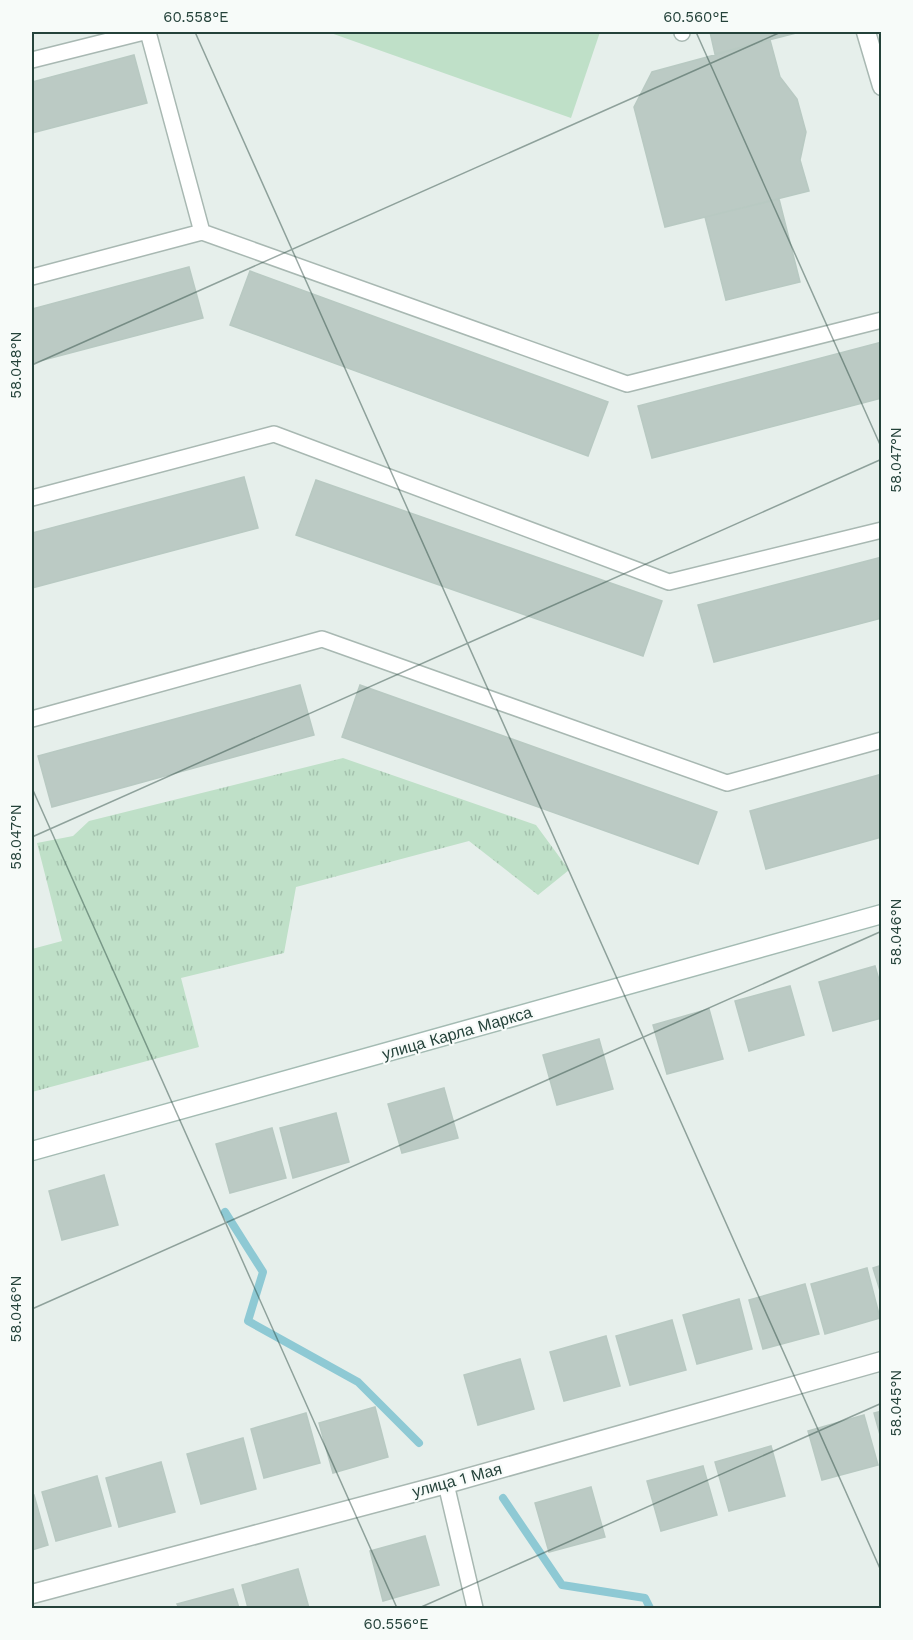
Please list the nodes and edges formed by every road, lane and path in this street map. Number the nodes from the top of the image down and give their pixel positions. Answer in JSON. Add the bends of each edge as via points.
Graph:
{"nodes":[{"id":1,"x":146,"y":32,"type":"edge"},
{"id":2,"x":866,"y":32,"type":"edge"},
{"id":3,"x":32,"y":60,"type":"edge"},
{"id":4,"x":882,"y":86,"type":"edge"},
{"id":5,"x":202,"y":232,"type":"junction"},
{"id":6,"x":32,"y":277,"type":"edge"},
{"id":7,"x":882,"y":321,"type":"edge"},
{"id":8,"x":32,"y":498,"type":"edge"},
{"id":9,"x":882,"y":530,"type":"edge"},
{"id":10,"x":32,"y":718,"type":"edge"},
{"id":11,"x":882,"y":740,"type":"edge"},
{"id":12,"x":882,"y":914,"type":"edge"},
{"id":13,"x":32,"y":1151,"type":"edge"},
{"id":14,"x":882,"y":1360,"type":"edge"},
{"id":15,"x":446,"y":1484,"type":"junction"},
{"id":16,"x":32,"y":1594,"type":"edge"},
{"id":17,"x":475,"y":1608,"type":"edge"}],
"edges":[{"from":1,"to":3,"type":"lane"},
{"from":1,"to":5,"type":"lane"},
{"from":2,"to":4,"type":"street"},
{"from":5,"to":6,"type":"lane"},
{"from":5,"to":7,"type":"lane","via":[[627,384]]},
{"from":8,"to":9,"type":"lane","via":[[274,435],[669,582]]},
{"from":10,"to":11,"type":"lane","via":[[322,639],[727,783]]},
{"from":12,"to":13,"type":"street","name":"улица Карла Маркса"},
{"from":14,"to":15,"type":"street","name":"улица 1 Мая"},
{"from":15,"to":16,"type":"street","name":"улица 1 Мая"},
{"from":15,"to":17,"type":"lane"}]}
